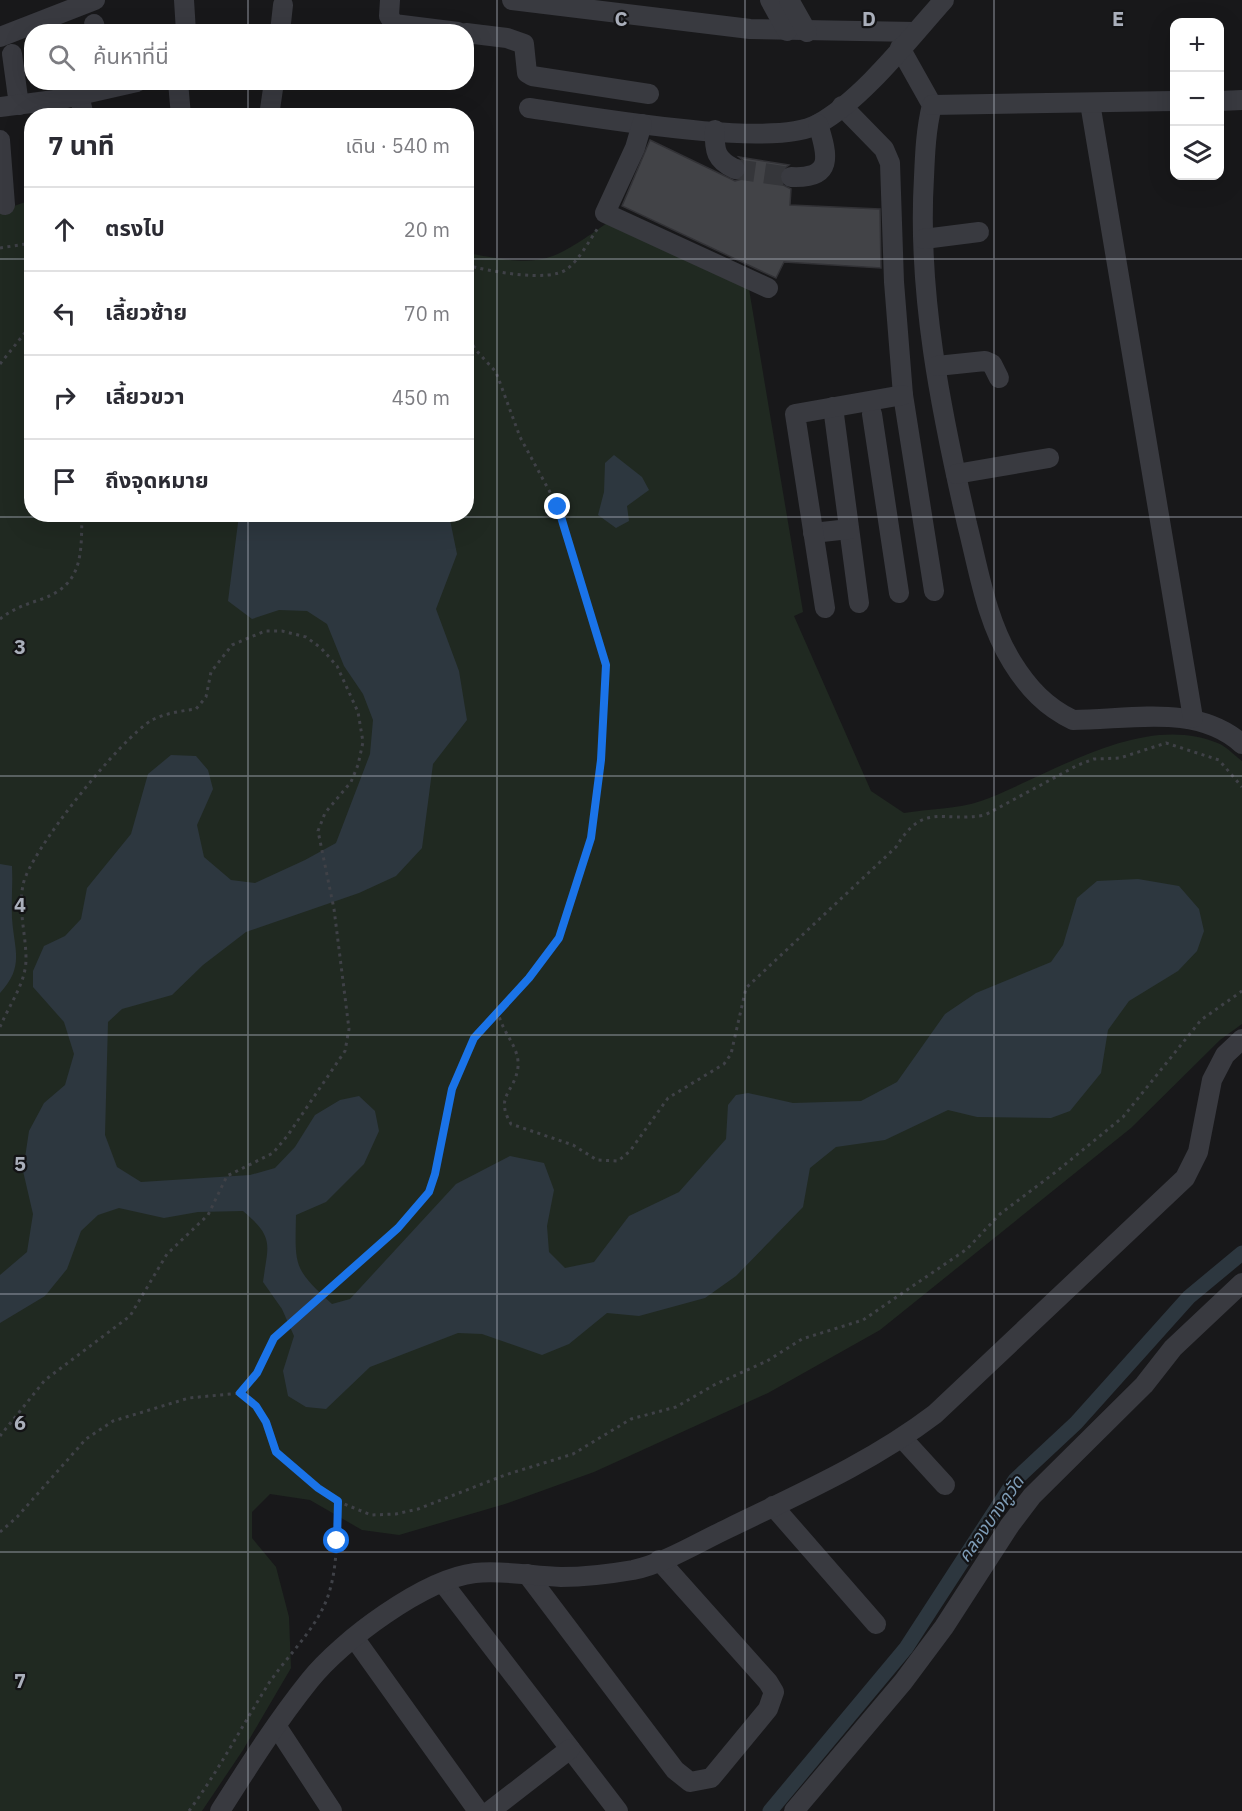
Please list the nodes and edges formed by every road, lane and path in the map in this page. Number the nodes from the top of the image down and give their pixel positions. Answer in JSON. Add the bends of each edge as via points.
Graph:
{"nodes":[{"id":1,"x":95,"y":0,"type":"edge"},
{"id":2,"x":184,"y":0,"type":"edge"},
{"id":3,"x":390,"y":0,"type":"edge"},
{"id":4,"x":512,"y":0,"type":"edge"},
{"id":5,"x":770,"y":0,"type":"edge"},
{"id":6,"x":789,"y":0,"type":"edge"},
{"id":7,"x":944,"y":0,"type":"edge"},
{"id":8,"x":283,"y":5,"type":"dead end"},
{"id":9,"x":33,"y":24,"type":"edge"},
{"id":10,"x":186,"y":24,"type":"edge"},
{"id":11,"x":281,"y":24,"type":"edge"},
{"id":12,"x":394,"y":24,"type":"edge"},
{"id":13,"x":24,"y":28,"type":"edge"},
{"id":14,"x":787,"y":31,"type":"junction"},
{"id":15,"x":807,"y":32,"type":"junction"},
{"id":16,"x":915,"y":32,"type":"junction"},
{"id":17,"x":474,"y":34,"type":"edge"},
{"id":18,"x":0,"y":37,"type":"edge"},
{"id":19,"x":900,"y":48,"type":"junction"},
{"id":20,"x":12,"y":54,"type":"dead end"},
{"id":21,"x":93,"y":90,"type":"edge"},
{"id":22,"x":179,"y":90,"type":"edge"},
{"id":23,"x":273,"y":90,"type":"edge"},
{"id":24,"x":649,"y":94,"type":"dead end"},
{"id":25,"x":80,"y":95,"type":"junction"},
{"id":26,"x":1242,"y":100,"type":"edge"},
{"id":27,"x":1170,"y":101,"type":"edge"},
{"id":28,"x":1224,"y":101,"type":"edge"},
{"id":29,"x":1090,"y":103,"type":"junction"},
{"id":30,"x":932,"y":105,"type":"junction"},
{"id":31,"x":10,"y":106,"type":"edge"},
{"id":32,"x":842,"y":106,"type":"junction"},
{"id":33,"x":82,"y":108,"type":"edge"},
{"id":34,"x":180,"y":108,"type":"edge"},
{"id":35,"x":271,"y":108,"type":"edge"},
{"id":36,"x":529,"y":108,"type":"dead end"},
{"id":37,"x":642,"y":124,"type":"junction"},
{"id":38,"x":818,"y":124,"type":"junction"},
{"id":39,"x":715,"y":130,"type":"junction"},
{"id":40,"x":0,"y":140,"type":"edge"},
{"id":41,"x":735,"y":169,"type":"tunnel mouth"},
{"id":42,"x":791,"y":177,"type":"tunnel mouth"},
{"id":43,"x":6,"y":205,"type":"dead end"},
{"id":44,"x":605,"y":213,"type":"junction"},
{"id":45,"x":979,"y":232,"type":"dead end"},
{"id":46,"x":924,"y":238,"type":"junction"},
{"id":47,"x":24,"y":244,"type":"edge"},
{"id":48,"x":0,"y":248,"type":"edge"},
{"id":49,"x":474,"y":267,"type":"edge"},
{"id":50,"x":768,"y":288,"type":"dead end"},
{"id":51,"x":24,"y":334,"type":"edge"},
{"id":52,"x":474,"y":347,"type":"edge"},
{"id":53,"x":0,"y":364,"type":"edge"},
{"id":54,"x":937,"y":366,"type":"junction"},
{"id":55,"x":999,"y":378,"type":"dead end"},
{"id":56,"x":903,"y":395,"type":"junction"},
{"id":57,"x":833,"y":406,"type":"junction"},
{"id":58,"x":872,"y":414,"type":"dead end"},
{"id":59,"x":1049,"y":458,"type":"dead end"},
{"id":60,"x":956,"y":474,"type":"junction"},
{"id":61,"x":918,"y":489,"type":"junction"},
{"id":62,"x":884,"y":494,"type":"junction"},
{"id":63,"x":82,"y":522,"type":"edge"},
{"id":64,"x":849,"y":529,"type":"junction"},
{"id":65,"x":813,"y":533,"type":"junction"},
{"id":66,"x":934,"y":591,"type":"dead end"},
{"id":67,"x":899,"y":593,"type":"dead end"},
{"id":68,"x":859,"y":603,"type":"dead end"},
{"id":69,"x":825,"y":608,"type":"dead end"},
{"id":70,"x":0,"y":619,"type":"edge"},
{"id":71,"x":1193,"y":718,"type":"junction"},
{"id":72,"x":1242,"y":744,"type":"edge"},
{"id":73,"x":1242,"y":787,"type":"edge"},
{"id":74,"x":1242,"y":991,"type":"edge"},
{"id":75,"x":498,"y":1010,"type":"junction"},
{"id":76,"x":0,"y":1027,"type":"edge"},
{"id":77,"x":1238,"y":1050,"type":"edge"},
{"id":78,"x":1242,"y":1283,"type":"edge"},
{"id":79,"x":240,"y":1393,"type":"junction"},
{"id":80,"x":0,"y":1436,"type":"edge"},
{"id":81,"x":902,"y":1438,"type":"junction"},
{"id":82,"x":945,"y":1485,"type":"dead end"},
{"id":83,"x":338,"y":1501,"type":"junction"},
{"id":84,"x":773,"y":1506,"type":"junction"},
{"id":85,"x":0,"y":1532,"type":"edge"},
{"id":86,"x":659,"y":1560,"type":"junction"},
{"id":87,"x":527,"y":1574,"type":"junction"},
{"id":88,"x":442,"y":1583,"type":"junction"},
{"id":89,"x":876,"y":1624,"type":"dead end"},
{"id":90,"x":355,"y":1639,"type":"junction"},
{"id":91,"x":277,"y":1727,"type":"junction"},
{"id":92,"x":570,"y":1749,"type":"junction"},
{"id":93,"x":189,"y":1811,"type":"edge"},
{"id":94,"x":220,"y":1811,"type":"edge"},
{"id":95,"x":332,"y":1811,"type":"edge"},
{"id":96,"x":478,"y":1811,"type":"edge"},
{"id":97,"x":490,"y":1811,"type":"edge"},
{"id":98,"x":618,"y":1811,"type":"edge"},
{"id":99,"x":794,"y":1811,"type":"edge"}],
"edges":[{"from":1,"to":9,"type":"street"},
{"from":2,"to":10,"type":"street"},
{"from":3,"to":12,"type":"street","via":[[389,16]]},
{"from":4,"to":14,"type":"street"},
{"from":5,"to":14,"type":"street"},
{"from":6,"to":15,"type":"street"},
{"from":7,"to":16,"type":"street"},
{"from":8,"to":11,"type":"street"},
{"from":13,"to":18,"type":"street"},
{"from":14,"to":15,"type":"street"},
{"from":15,"to":16,"type":"street"},
{"from":16,"to":19,"type":"street"},
{"from":17,"to":24,"type":"street","via":[[520,41],[525,48],[527,73],[532,76]]},
{"from":19,"to":30,"type":"street"},
{"from":19,"to":32,"type":"street"},
{"from":20,"to":31,"type":"street"},
{"from":21,"to":25,"type":"street"},
{"from":22,"to":34,"type":"street"},
{"from":23,"to":35,"type":"street"},
{"from":25,"to":31,"type":"street"},
{"from":25,"to":33,"type":"street"},
{"from":26,"to":28,"type":"street"},
{"from":27,"to":29,"type":"street"},
{"from":29,"to":30,"type":"street"},
{"from":29,"to":71,"type":"street"},
{"from":30,"to":46,"type":"street","via":[[927,123]]},
{"from":32,"to":38,"type":"street"},
{"from":32,"to":56,"type":"street","via":[[884,149],[890,163]]},
{"from":36,"to":37,"type":"street"},
{"from":37,"to":39,"type":"street"},
{"from":37,"to":44,"type":"street"},
{"from":38,"to":39,"type":"street","via":[[800,132],[780,134]]},
{"from":38,"to":42,"type":"street","via":[[826,156],[824,166],[808,178]]},
{"from":39,"to":41,"type":"street","via":[[716,155]]},
{"from":40,"to":43,"type":"street"},
{"from":44,"to":49,"type":"path","via":[[567,269],[533,275]]},
{"from":44,"to":50,"type":"street"},
{"from":45,"to":46,"type":"street"},
{"from":46,"to":54,"type":"street","via":[[927,307]]},
{"from":47,"to":48,"type":"path"},
{"from":51,"to":53,"type":"path"},
{"from":52,"to":75,"type":"path","via":[[500,380],[520,437],[558,507],[606,665],[601,760],[591,838],[559,938]]},
{"from":54,"to":55,"type":"street","via":[[985,361],[992,364]]},
{"from":54,"to":60,"type":"street"},
{"from":56,"to":57,"type":"street"},
{"from":56,"to":61,"type":"street"},
{"from":57,"to":64,"type":"street"},
{"from":57,"to":65,"type":"street","via":[[795,414]]},
{"from":58,"to":62,"type":"street"},
{"from":59,"to":60,"type":"street"},
{"from":60,"to":71,"type":"street","via":[[989,614],[1011,661],[1034,694],[1073,720]]},
{"from":61,"to":62,"type":"street"},
{"from":61,"to":66,"type":"street"},
{"from":62,"to":67,"type":"street"},
{"from":63,"to":70,"type":"path","via":[[77,570],[69,584]]},
{"from":64,"to":65,"type":"street"},
{"from":64,"to":68,"type":"street"},
{"from":65,"to":69,"type":"street"},
{"from":71,"to":72,"type":"street","via":[[1215,725]]},
{"from":73,"to":75,"type":"path","via":[[1219,760],[1166,743],[1120,758],[1094,759],[1078,765],[985,815],[935,816],[917,821],[896,847],[746,988],[731,1054],[724,1064],[668,1098],[630,1151],[618,1161],[597,1160],[573,1145],[511,1124],[504,1113],[504,1098],[518,1061],[499,1022]]},
{"from":74,"to":83,"type":"path","via":[[1201,1020],[1123,1117],[1000,1214],[967,1249],[863,1320],[802,1339],[676,1407],[631,1419],[573,1454],[418,1509],[371,1515]]},
{"from":75,"to":79,"type":"path","via":[[474,1038],[452,1089],[429,1192],[398,1228],[274,1338],[257,1373]]},
{"from":76,"to":80,"type":"path","via":[[19,988],[26,961],[21,912],[23,883],[48,837],[114,755],[150,721],[170,712],[196,709],[206,697],[211,672],[232,645],[265,631],[282,631],[306,637],[321,648],[337,666],[358,712],[363,742],[351,782],[326,813],[318,831],[334,909],[350,1029],[345,1051],[273,1153],[227,1176],[208,1215],[167,1254],[130,1316],[45,1380]]},
{"from":77,"to":81,"type":"street","via":[[1225,1054],[1212,1080],[1198,1152],[1185,1178],[935,1414]]},
{"from":78,"to":99,"type":"street","via":[[1173,1348],[1144,1385],[1032,1496],[910,1673]]},
{"from":79,"to":83,"type":"path","via":[[256,1406],[266,1422],[276,1452]]},
{"from":79,"to":85,"type":"path","via":[[189,1398],[113,1421],[86,1439]]},
{"from":81,"to":82,"type":"street"},
{"from":81,"to":84,"type":"street"},
{"from":83,"to":93,"type":"path","via":[[329,1594],[320,1614],[269,1683]]},
{"from":84,"to":86,"type":"street"},
{"from":84,"to":89,"type":"street"},
{"from":86,"to":87,"type":"street","via":[[635,1569],[586,1576]]},
{"from":86,"to":87,"type":"street","via":[[774,1692],[768,1709],[711,1778],[699,1781],[690,1782],[675,1770]]},
{"from":87,"to":88,"type":"street","via":[[472,1574]]},
{"from":88,"to":90,"type":"street","via":[[415,1594]]},
{"from":88,"to":92,"type":"street"},
{"from":90,"to":91,"type":"street","via":[[310,1679]]},
{"from":90,"to":96,"type":"street"},
{"from":91,"to":94,"type":"street"},
{"from":91,"to":95,"type":"street"},
{"from":92,"to":97,"type":"street"},
{"from":92,"to":98,"type":"street"}]}
